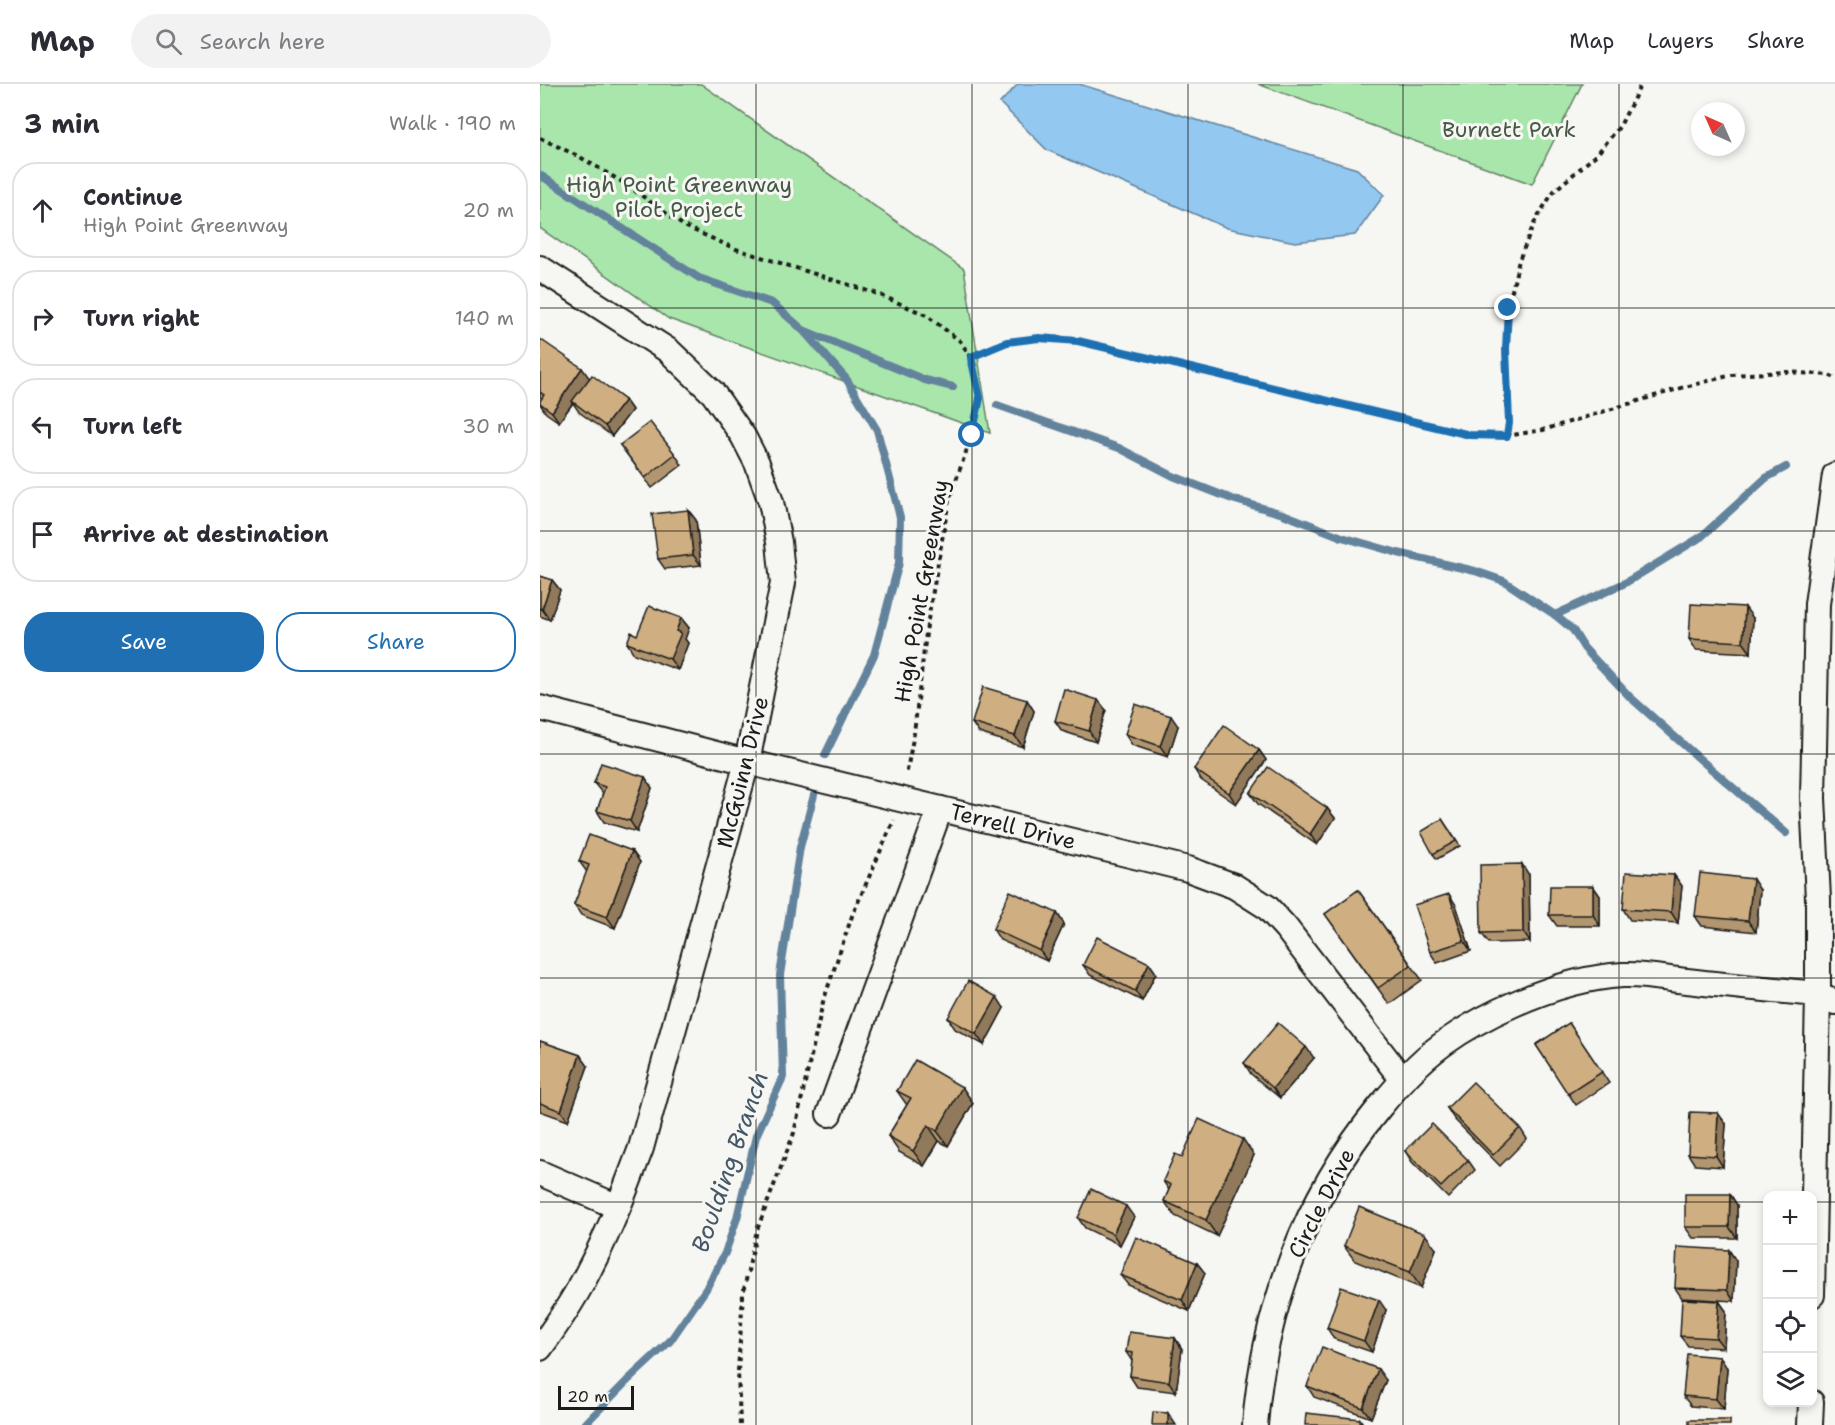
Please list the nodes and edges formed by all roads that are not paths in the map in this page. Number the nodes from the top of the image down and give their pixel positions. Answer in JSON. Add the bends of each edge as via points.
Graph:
{"nodes":[{"id":1,"x":540,"y":268,"type":"edge"},
{"id":2,"x":1835,"y":475,"type":"edge"},
{"id":3,"x":1833,"y":514,"type":"edge"},
{"id":4,"x":540,"y":708,"type":"edge"},
{"id":5,"x":747,"y":762,"type":"junction"},
{"id":6,"x":1814,"y":798,"type":"junction"},
{"id":7,"x":940,"y":809,"type":"junction"},
{"id":8,"x":1835,"y":826,"type":"edge"},
{"id":9,"x":1826,"y":998,"type":"edge"},
{"id":10,"x":1402,"y":1079,"type":"junction"},
{"id":11,"x":829,"y":1114,"type":"dead end"},
{"id":12,"x":540,"y":1173,"type":"edge"},
{"id":13,"x":618,"y":1208,"type":"junction"},
{"id":14,"x":1814,"y":1245,"type":"edge"},
{"id":15,"x":540,"y":1348,"type":"edge"},
{"id":16,"x":1810,"y":1407,"type":"edge"},
{"id":17,"x":1255,"y":1425,"type":"edge"},
{"id":18,"x":1810,"y":1425,"type":"edge"}],
"edges":[{"from":1,"to":5,"type":"street","name":"McGuinn Drive","via":[[669,351],[713,393],[757,463],[771,502],[783,583]]},
{"from":2,"to":3,"type":"street"},
{"from":3,"to":6,"type":"street","via":[[1817,604]]},
{"from":4,"to":5,"type":"street","name":"Terrell Drive"},
{"from":5,"to":7,"type":"street","name":"Terrell Drive"},
{"from":5,"to":13,"type":"street","name":"McGuinn Drive","via":[[641,1148]]},
{"from":6,"to":8,"type":"street"},
{"from":6,"to":9,"type":"street"},
{"from":7,"to":10,"type":"street","name":"Terrell Drive","via":[[1188,869],[1234,886],[1267,907],[1286,928]]},
{"from":7,"to":11,"type":"street"},
{"from":9,"to":10,"type":"street","name":"Circle Drive","via":[[1625,975],[1587,980],[1538,994],[1486,1017],[1443,1044]]},
{"from":9,"to":14,"type":"street"},
{"from":10,"to":17,"type":"street","name":"Circle Drive","via":[[1356,1135],[1321,1193],[1289,1264],[1269,1328]]},
{"from":12,"to":13,"type":"street"},
{"from":13,"to":15,"type":"street","name":"McGuinn Drive","via":[[563,1317]]},
{"from":16,"to":18,"type":"street"}]}
